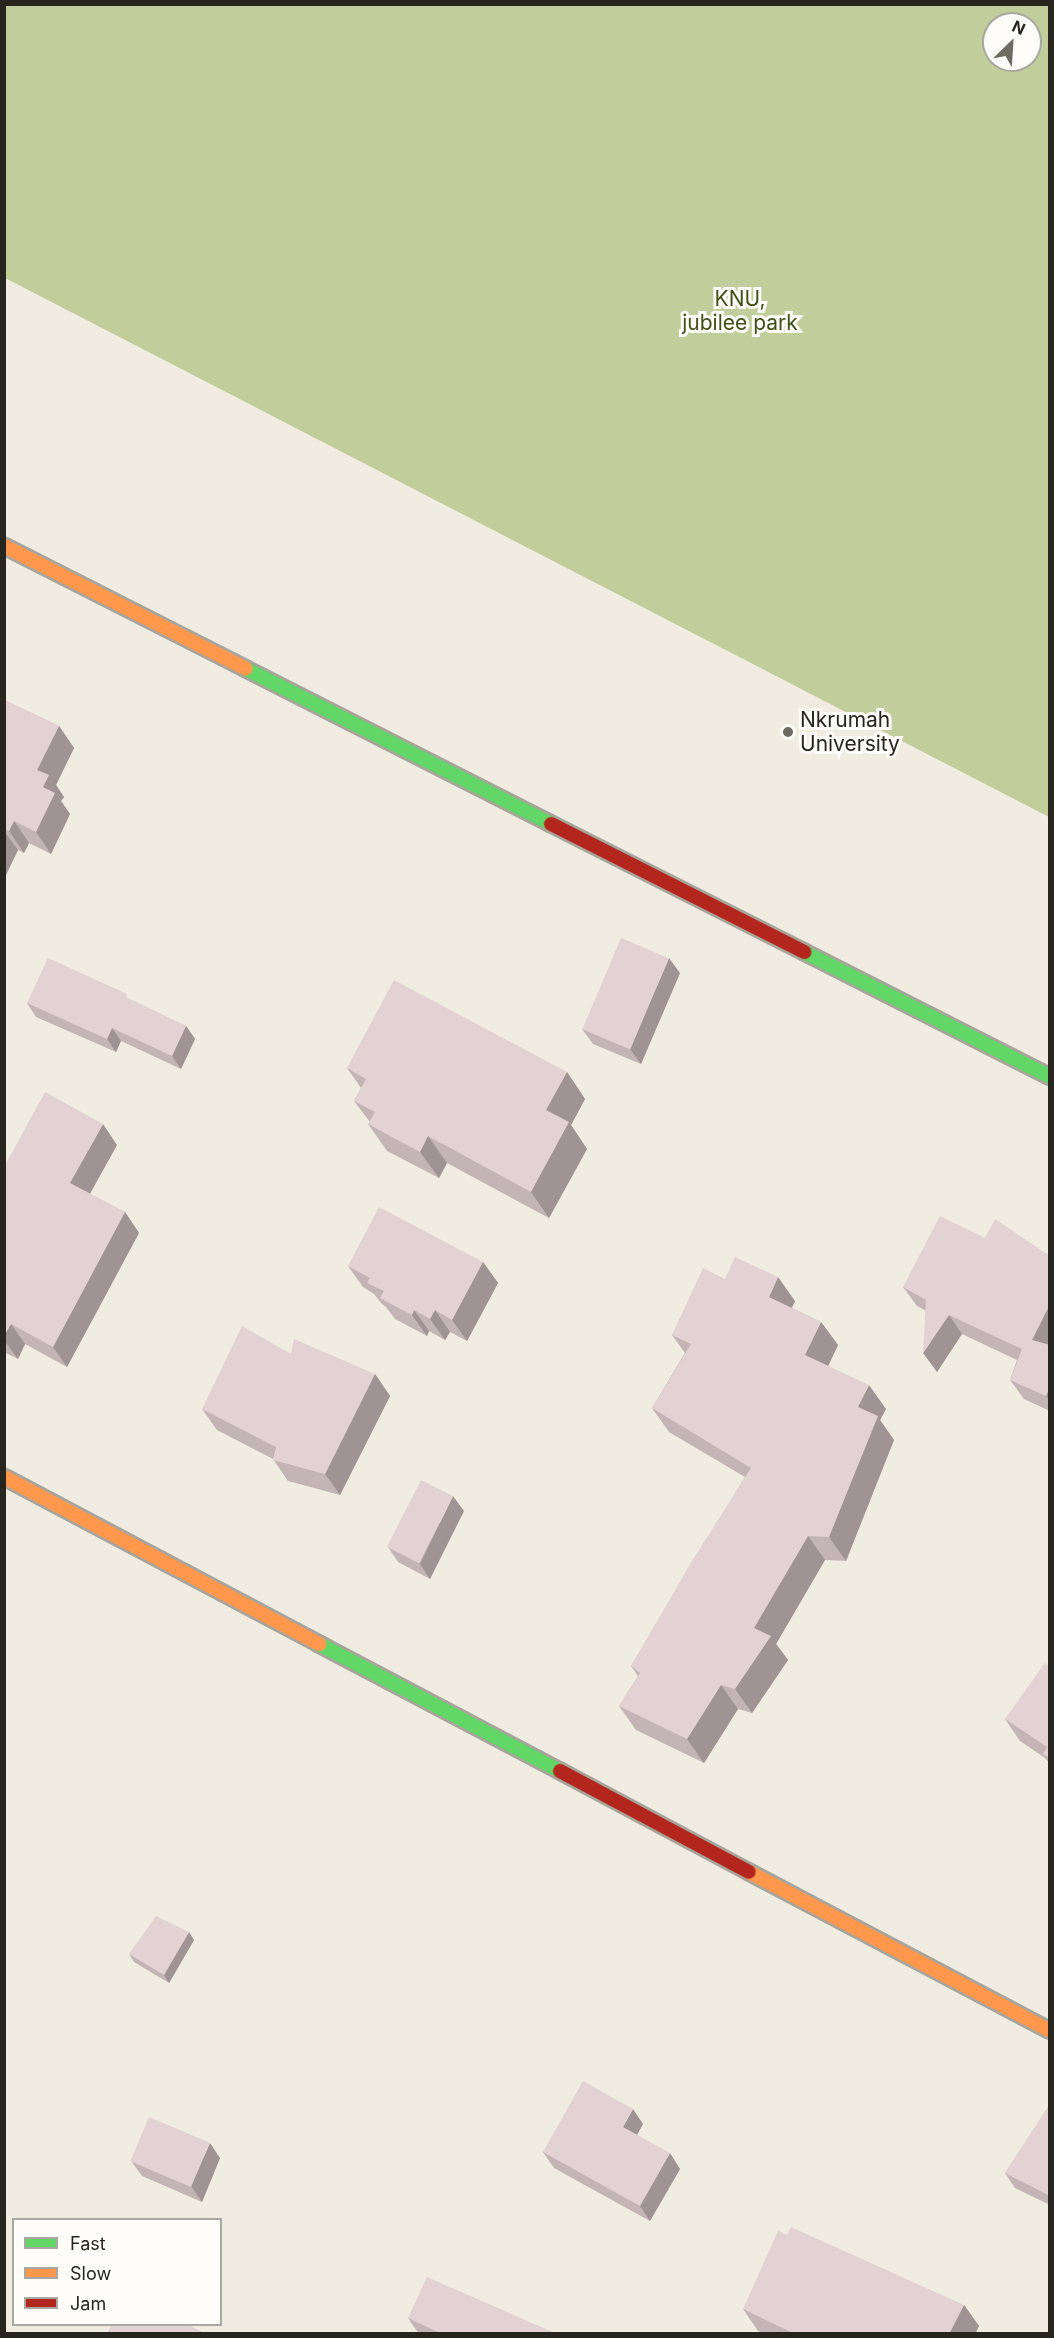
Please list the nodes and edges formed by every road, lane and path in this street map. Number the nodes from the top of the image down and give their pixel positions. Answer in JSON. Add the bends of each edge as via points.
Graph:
{"nodes":[{"id":1,"x":4,"y":546,"type":"edge"},
{"id":2,"x":1050,"y":1077,"type":"edge"},
{"id":3,"x":4,"y":1477,"type":"edge"},
{"id":4,"x":1050,"y":2031,"type":"edge"}],
"edges":[{"from":1,"to":2,"type":"street"},
{"from":3,"to":4,"type":"street"}]}
